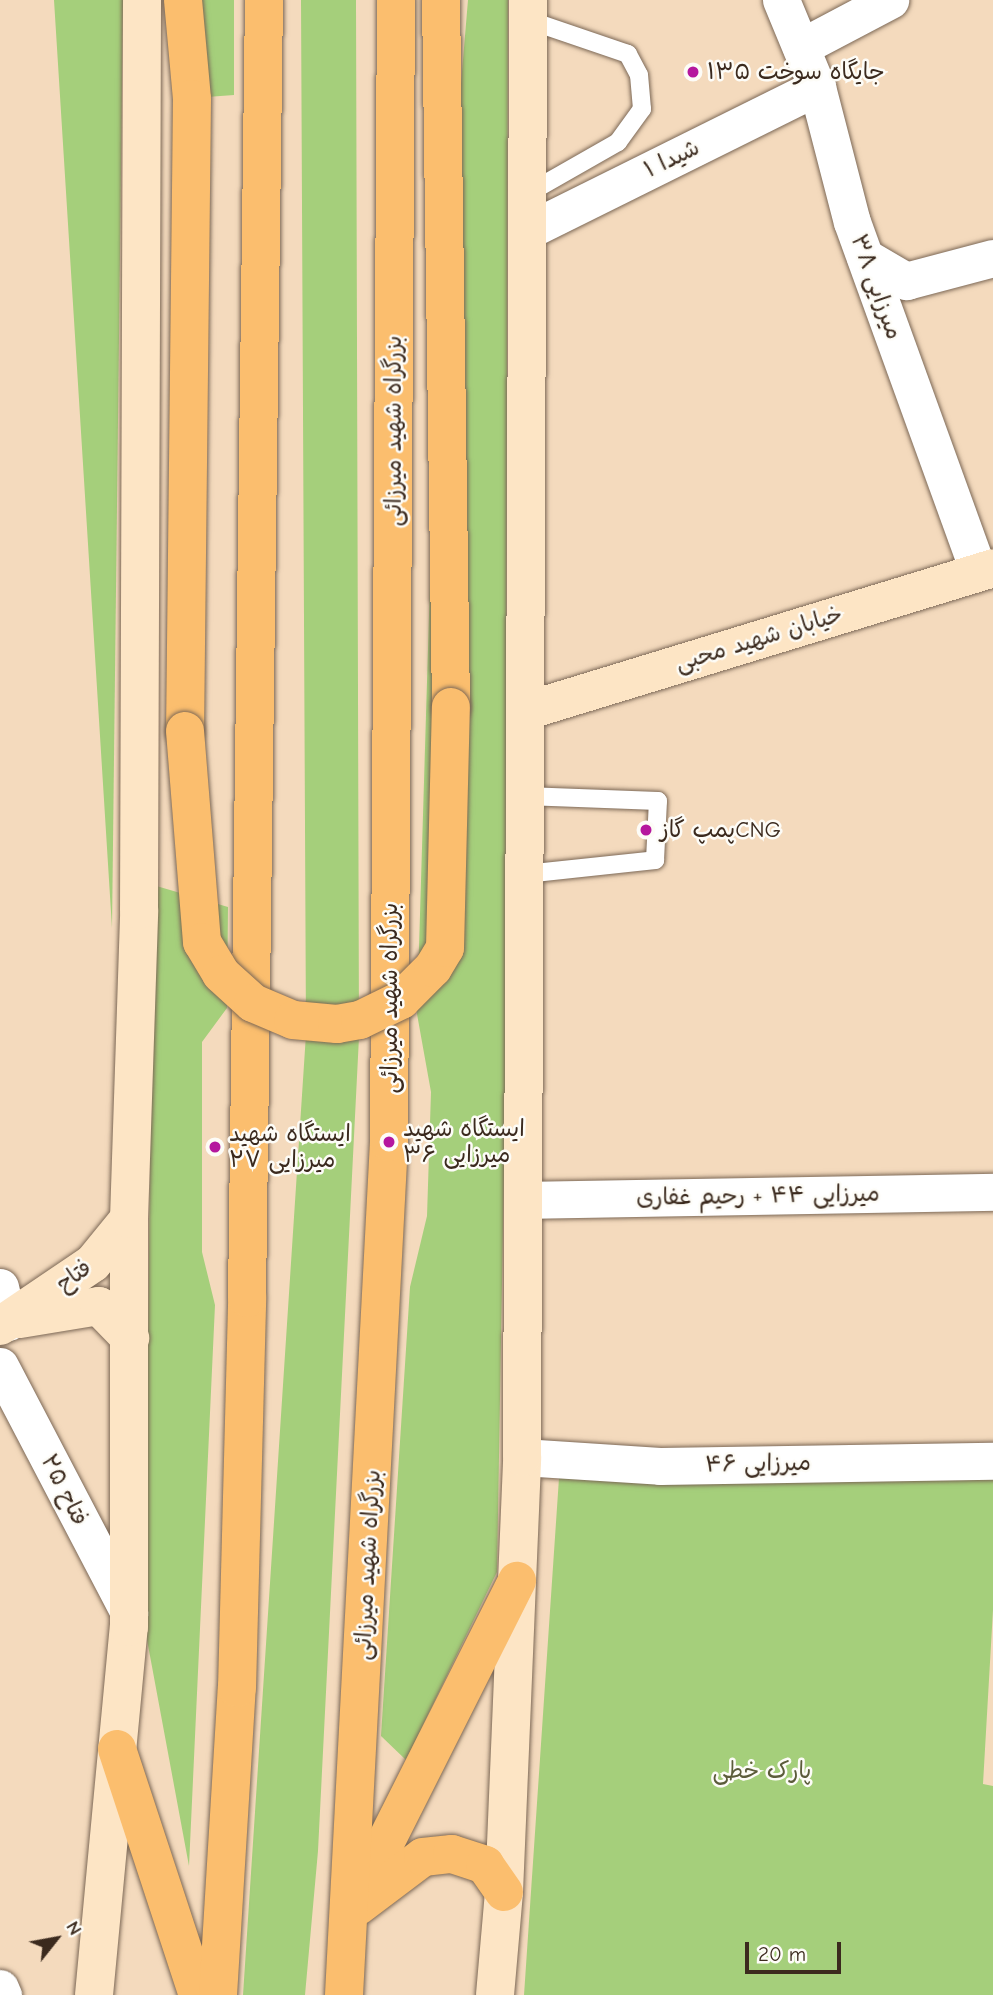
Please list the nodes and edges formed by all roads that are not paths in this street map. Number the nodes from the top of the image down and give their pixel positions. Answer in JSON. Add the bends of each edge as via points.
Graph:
{"nodes":[{"id":1,"x":142,"y":0,"type":"edge"},
{"id":2,"x":183,"y":0,"type":"edge"},
{"id":3,"x":264,"y":0,"type":"edge"},
{"id":4,"x":397,"y":0,"type":"edge"},
{"id":5,"x":781,"y":0,"type":"edge"},
{"id":6,"x":890,"y":0,"type":"edge"},
{"id":7,"x":443,"y":7,"type":"edge"},
{"id":8,"x":528,"y":10,"type":"edge"},
{"id":9,"x":801,"y":47,"type":"junction"},
{"id":10,"x":817,"y":87,"type":"junction"},
{"id":11,"x":527,"y":213,"type":"junction"},
{"id":12,"x":865,"y":257,"type":"junction"},
{"id":13,"x":993,"y":258,"type":"edge"},
{"id":14,"x":986,"y":570,"type":"edge"},
{"id":15,"x":526,"y":711,"type":"junction"},
{"id":16,"x":525,"y":796,"type":"junction"},
{"id":17,"x":525,"y":874,"type":"junction"},
{"id":18,"x":993,"y":1192,"type":"edge"},
{"id":19,"x":524,"y":1200,"type":"junction"},
{"id":20,"x":129,"y":1219,"type":"junction"},
{"id":21,"x":3,"y":1312,"type":"edge"},
{"id":22,"x":130,"y":1338,"type":"junction"},
{"id":23,"x":0,"y":1366,"type":"edge"},
{"id":24,"x":522,"y":1457,"type":"junction"},
{"id":25,"x":993,"y":1461,"type":"edge"},
{"id":26,"x":517,"y":1581,"type":"junction"},
{"id":27,"x":129,"y":1613,"type":"junction"},
{"id":28,"x":117,"y":1749,"type":"junction"},
{"id":29,"x":504,"y":1892,"type":"junction"},
{"id":30,"x":351,"y":1911,"type":"junction"},
{"id":31,"x":0,"y":1988,"type":"edge"},
{"id":32,"x":4,"y":1995,"type":"edge"},
{"id":33,"x":94,"y":1995,"type":"edge"},
{"id":34,"x":198,"y":1995,"type":"edge"},
{"id":35,"x":218,"y":1995,"type":"edge"},
{"id":36,"x":344,"y":1995,"type":"edge"},
{"id":37,"x":495,"y":1995,"type":"edge"}],
"edges":[{"from":1,"to":20,"type":"street","via":[[139,910]]},
{"from":2,"to":7,"type":"highway","bridge":true,"via":[[192,99],[185,731],[202,942],[221,974],[253,1003],[293,1020],[337,1024],[359,1020],[401,1000],[433,968],[445,948],[451,706]]},
{"from":3,"to":35,"type":"highway","via":[[247,1284],[237,1688]]},
{"from":4,"to":30,"type":"highway","name":"بزرگراه شهید میرزائی","via":[[389,1142]]},
{"from":5,"to":9,"type":"street","name":"میرزایی ۳۸"},
{"from":6,"to":9,"type":"street"},
{"from":8,"to":11,"type":"street"},
{"from":8,"to":11,"type":"lane","via":[[628,54],[639,75],[642,109],[618,142]]},
{"from":9,"to":10,"type":"street","name":"میرزایی ۳۸"},
{"from":10,"to":11,"type":"street","name":"شیدا ۱"},
{"from":10,"to":12,"type":"street","name":"میرزایی ۳۸"},
{"from":11,"to":15,"type":"street"},
{"from":12,"to":13,"type":"street","via":[[906,281]]},
{"from":12,"to":14,"type":"street","name":"میرزایی ۳۸"},
{"from":14,"to":15,"type":"street","name":"خیابان شهید محبی"},
{"from":15,"to":16,"type":"street"},
{"from":16,"to":17,"type":"street"},
{"from":16,"to":17,"type":"lane","via":[[658,801],[655,860]]},
{"from":17,"to":19,"type":"street"},
{"from":18,"to":19,"type":"street","name":"میرزایی ۴۴ + رحیم غفاری"},
{"from":19,"to":24,"type":"street"},
{"from":20,"to":21,"type":"street","name":"فتاح","via":[[93,1263]]},
{"from":20,"to":22,"type":"street"},
{"from":21,"to":22,"type":"street","name":"فتاح","via":[[99,1306]]},
{"from":22,"to":27,"type":"street"},
{"from":23,"to":27,"type":"street","name":"فتاح ۲۵"},
{"from":24,"to":25,"type":"street","name":"میرزایی ۴۶","via":[[660,1466]]},
{"from":24,"to":26,"type":"street"},
{"from":26,"to":29,"type":"street"},
{"from":26,"to":30,"type":"highway"},
{"from":27,"to":28,"type":"street"},
{"from":28,"to":33,"type":"street"},
{"from":28,"to":34,"type":"highway"},
{"from":29,"to":30,"type":"highway","via":[[485,1865],[452,1854],[423,1857]]},
{"from":29,"to":37,"type":"street"},
{"from":30,"to":36,"type":"highway","name":"بزرگراه شهید میرزائی"},
{"from":31,"to":32,"type":"street"}]}
